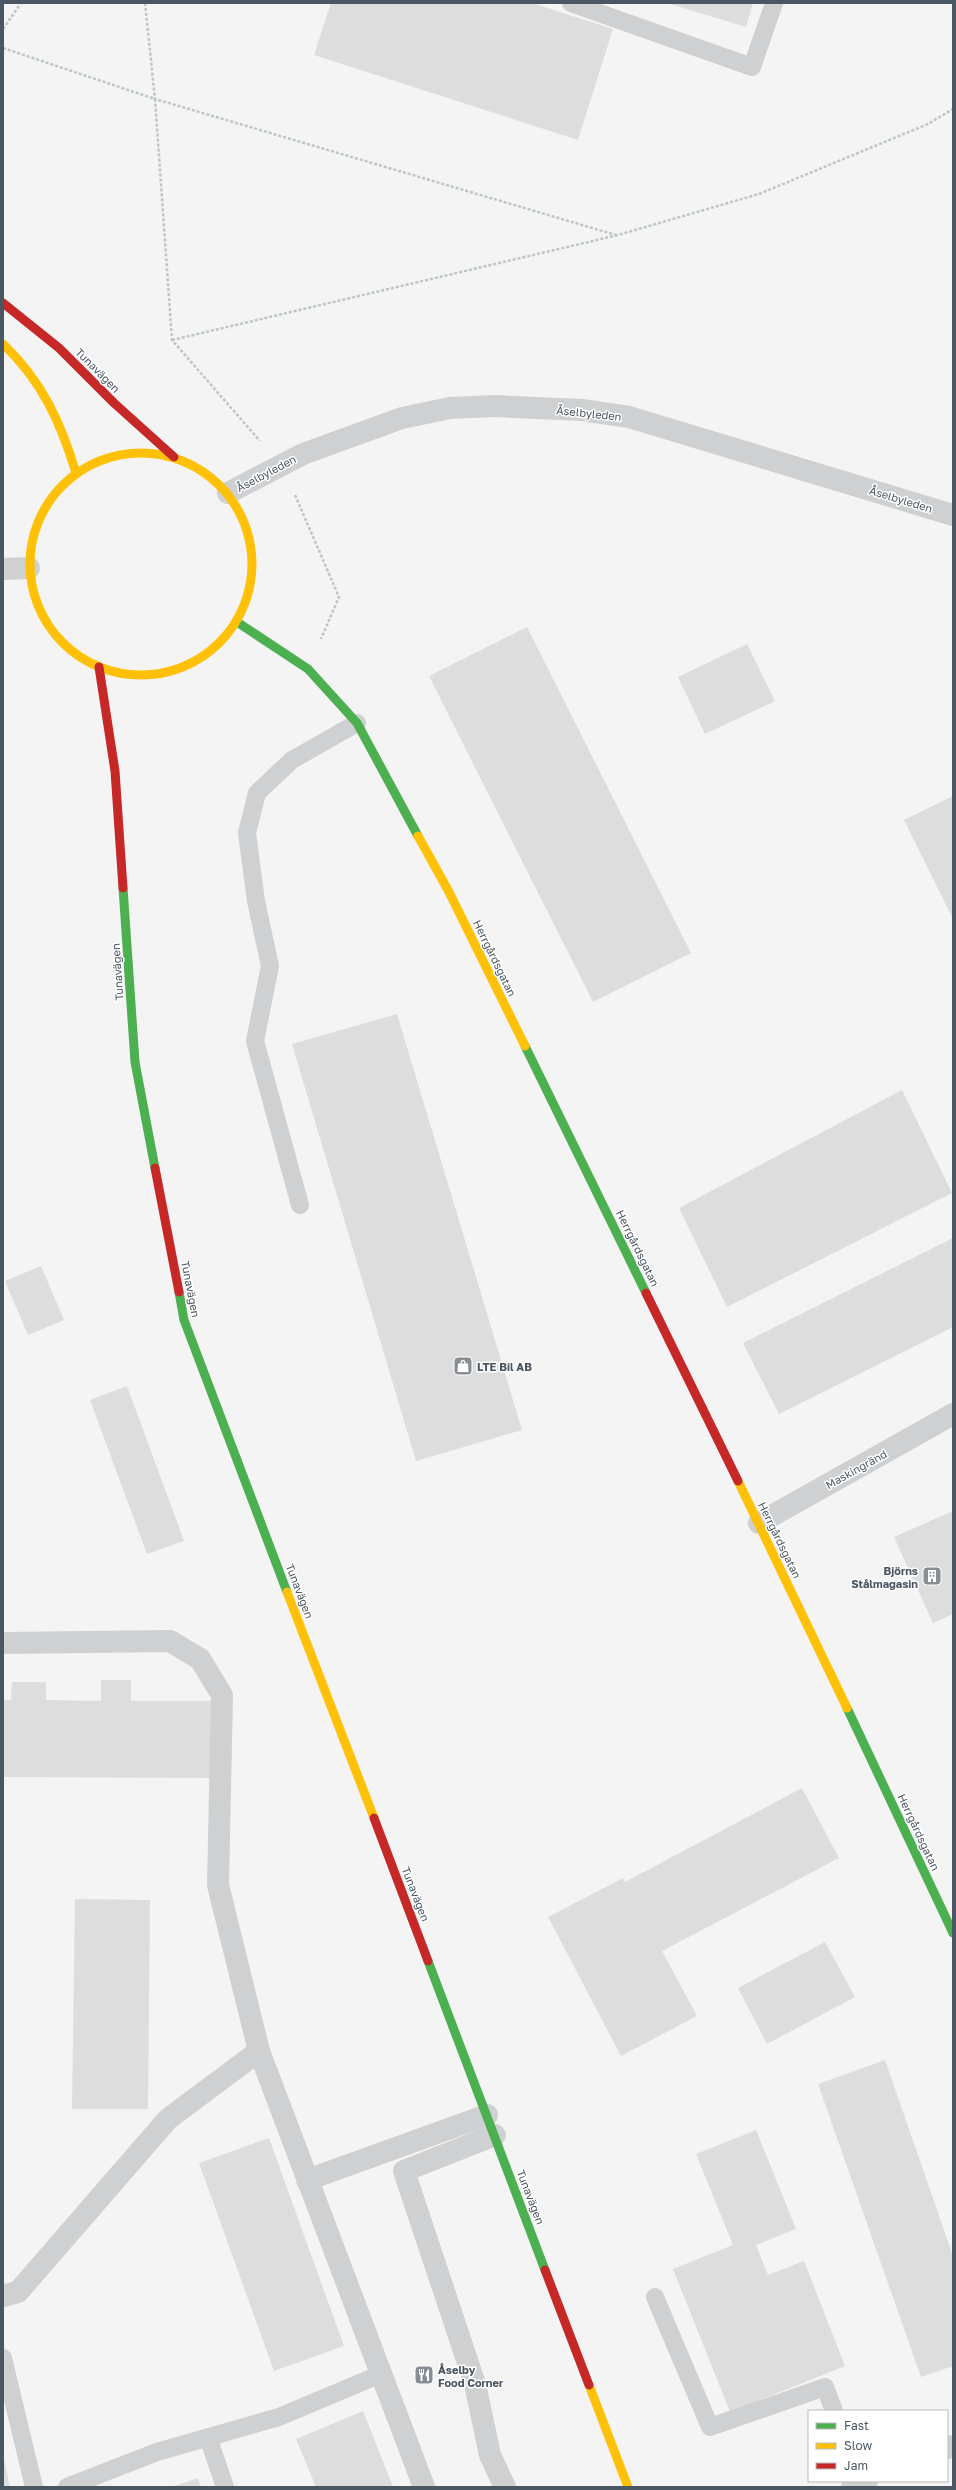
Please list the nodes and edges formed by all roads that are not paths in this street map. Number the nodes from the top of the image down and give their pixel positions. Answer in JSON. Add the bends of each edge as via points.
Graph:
{"nodes":[{"id":1,"x":571,"y":3,"type":"edge"},
{"id":2,"x":774,"y":3,"type":"edge"},
{"id":3,"x":3,"y":303,"type":"edge"},
{"id":4,"x":3,"y":344,"type":"edge"},
{"id":5,"x":174,"y":457,"type":"junction"},
{"id":6,"x":76,"y":473,"type":"junction"},
{"id":7,"x":228,"y":493,"type":"junction"},
{"id":8,"x":953,"y":515,"type":"edge"},
{"id":9,"x":3,"y":568,"type":"edge"},
{"id":10,"x":29,"y":568,"type":"junction"},
{"id":11,"x":237,"y":622,"type":"junction"},
{"id":12,"x":99,"y":667,"type":"junction"},
{"id":13,"x":357,"y":723,"type":"junction"},
{"id":14,"x":300,"y":1205,"type":"dead end"},
{"id":15,"x":953,"y":1414,"type":"edge"},
{"id":16,"x":759,"y":1523,"type":"junction"},
{"id":17,"x":3,"y":1643,"type":"edge"},
{"id":18,"x":953,"y":1933,"type":"edge"},
{"id":19,"x":259,"y":2051,"type":"junction"},
{"id":20,"x":488,"y":2115,"type":"junction"},
{"id":21,"x":495,"y":2135,"type":"junction"},
{"id":22,"x":307,"y":2180,"type":"junction"},
{"id":23,"x":3,"y":2296,"type":"edge"},
{"id":24,"x":655,"y":2296,"type":"dead end"},
{"id":25,"x":3,"y":2358,"type":"edge"},
{"id":26,"x":381,"y":2374,"type":"junction"},
{"id":27,"x":834,"y":2410,"type":"edge"},
{"id":28,"x":208,"y":2438,"type":"junction"},
{"id":29,"x":34,"y":2487,"type":"edge"},
{"id":30,"x":67,"y":2487,"type":"edge"},
{"id":31,"x":225,"y":2487,"type":"edge"},
{"id":32,"x":424,"y":2487,"type":"edge"},
{"id":33,"x":505,"y":2487,"type":"edge"},
{"id":34,"x":628,"y":2487,"type":"edge"}],
"edges":[{"from":1,"to":2,"type":"lane","via":[[752,66]]},
{"from":3,"to":5,"type":"street","name":"Tunavägen","via":[[59,348],[114,403]]},
{"from":4,"to":6,"type":"street","via":[[27,368],[48,397],[66,440]]},
{"from":5,"to":6,"type":"street","via":[[142,452],[109,457]]},
{"from":5,"to":7,"type":"street","via":[[204,471]]},
{"from":6,"to":10,"type":"street","via":[[50,499],[43,512],[34,531]]},
{"from":7,"to":8,"type":"street","name":"Åselbyleden","via":[[303,454],[402,418],[450,408],[494,406],[582,410],[629,417]]},
{"from":7,"to":11,"type":"street","via":[[245,523],[253,556],[250,590]]},
{"from":9,"to":10,"type":"street"},
{"from":10,"to":12,"type":"street","via":[[35,599],[49,628],[71,652]]},
{"from":11,"to":12,"type":"street","via":[[217,646],[191,664],[161,674],[130,675]]},
{"from":11,"to":13,"type":"street","name":"Herrgårdsgatan","via":[[308,669]]},
{"from":12,"to":20,"type":"street","name":"Tunavägen","via":[[116,771],[135,1062],[184,1320]]},
{"from":13,"to":14,"type":"lane","via":[[292,760],[257,794],[247,833],[256,901],[270,966],[255,1041]]},
{"from":13,"to":16,"type":"street","name":"Herrgårdsgatan","via":[[449,892]]},
{"from":15,"to":16,"type":"street","name":"Maskingränd"},
{"from":16,"to":18,"type":"street","name":"Herrgårdsgatan"},
{"from":17,"to":19,"type":"street","via":[[170,1641],[200,1659],[222,1695],[218,1885]]},
{"from":19,"to":22,"type":"street"},
{"from":19,"to":23,"type":"street","via":[[168,2119],[18,2292]]},
{"from":20,"to":21,"type":"street","name":"Tunavägen"},
{"from":20,"to":22,"type":"street"},
{"from":21,"to":33,"type":"street","via":[[404,2170],[475,2384],[490,2455]]},
{"from":21,"to":34,"type":"street","name":"Tunavägen"},
{"from":22,"to":26,"type":"street"},
{"from":24,"to":27,"type":"lane","via":[[710,2427],[825,2387]]},
{"from":25,"to":29,"type":"lane"},
{"from":26,"to":28,"type":"lane","via":[[278,2417]]},
{"from":26,"to":32,"type":"street"},
{"from":28,"to":30,"type":"lane","via":[[157,2452]]},
{"from":28,"to":31,"type":"lane"}]}
